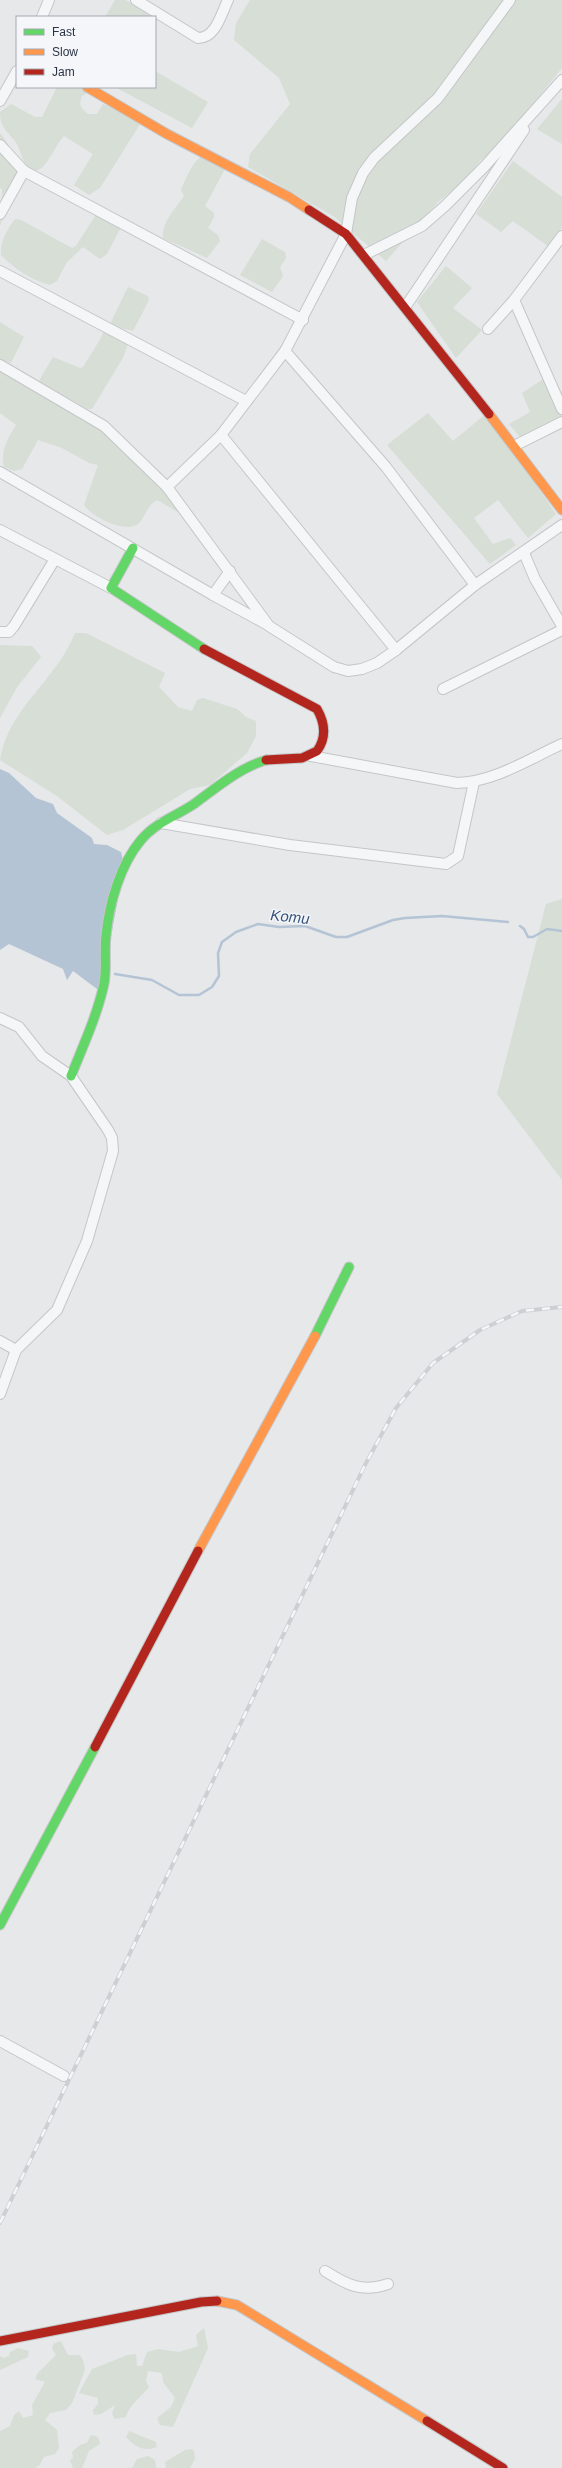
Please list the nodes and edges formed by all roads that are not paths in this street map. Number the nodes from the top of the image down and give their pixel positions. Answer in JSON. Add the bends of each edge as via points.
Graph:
{"nodes":[{"id":1,"x":49,"y":0,"type":"edge"},
{"id":2,"x":136,"y":0,"type":"edge"},
{"id":3,"x":228,"y":0,"type":"edge"},
{"id":4,"x":510,"y":0,"type":"edge"},
{"id":5,"x":152,"y":4,"type":"edge"},
{"id":6,"x":42,"y":16,"type":"edge"},
{"id":7,"x":16,"y":73,"type":"edge"},
{"id":8,"x":562,"y":80,"type":"edge"},
{"id":9,"x":89,"y":88,"type":"edge"},
{"id":10,"x":0,"y":101,"type":"edge"},
{"id":11,"x":542,"y":104,"type":"junction"},
{"id":12,"x":0,"y":145,"type":"edge"},
{"id":13,"x":24,"y":171,"type":"junction"},
{"id":14,"x":0,"y":214,"type":"edge"},
{"id":15,"x":346,"y":234,"type":"junction"},
{"id":16,"x":562,"y":236,"type":"edge"},
{"id":17,"x":364,"y":255,"type":"junction"},
{"id":18,"x":0,"y":271,"type":"edge"},
{"id":19,"x":514,"y":300,"type":"junction"},
{"id":20,"x":406,"y":306,"type":"junction"},
{"id":21,"x":303,"y":320,"type":"junction"},
{"id":22,"x":488,"y":329,"type":"dead end"},
{"id":23,"x":285,"y":351,"type":"junction"},
{"id":24,"x":0,"y":365,"type":"edge"},
{"id":25,"x":246,"y":400,"type":"junction"},
{"id":26,"x":562,"y":409,"type":"edge"},
{"id":27,"x":562,"y":422,"type":"edge"},
{"id":28,"x":221,"y":435,"type":"junction"},
{"id":29,"x":514,"y":446,"type":"junction"},
{"id":30,"x":0,"y":472,"type":"edge"},
{"id":31,"x":167,"y":487,"type":"junction"},
{"id":32,"x":562,"y":510,"type":"edge"},
{"id":33,"x":562,"y":525,"type":"edge"},
{"id":34,"x":0,"y":530,"type":"edge"},
{"id":35,"x":133,"y":548,"type":"junction"},
{"id":36,"x":524,"y":553,"type":"junction"},
{"id":37,"x":55,"y":559,"type":"junction"},
{"id":38,"x":230,"y":571,"type":"junction"},
{"id":39,"x":475,"y":585,"type":"junction"},
{"id":40,"x":111,"y":588,"type":"junction"},
{"id":41,"x":214,"y":595,"type":"junction"},
{"id":42,"x":269,"y":626,"type":"junction"},
{"id":43,"x":562,"y":626,"type":"edge"},
{"id":44,"x":562,"y":630,"type":"edge"},
{"id":45,"x":0,"y":632,"type":"edge"},
{"id":46,"x":396,"y":650,"type":"junction"},
{"id":47,"x":443,"y":689,"type":"dead end"},
{"id":48,"x":562,"y":744,"type":"edge"},
{"id":49,"x":312,"y":756,"type":"junction"},
{"id":50,"x":474,"y":782,"type":"junction"},
{"id":51,"x":161,"y":823,"type":"junction"},
{"id":52,"x":0,"y":1018,"type":"edge"},
{"id":53,"x":71,"y":1076,"type":"junction"},
{"id":54,"x":349,"y":1267,"type":"dead end"},
{"id":55,"x":0,"y":1341,"type":"edge"},
{"id":56,"x":16,"y":1350,"type":"junction"},
{"id":57,"x":0,"y":1394,"type":"edge"},
{"id":58,"x":0,"y":1925,"type":"edge"},
{"id":59,"x":0,"y":2041,"type":"edge"},
{"id":60,"x":64,"y":2076,"type":"dead end"},
{"id":61,"x":325,"y":2271,"type":"dead end"},
{"id":62,"x":388,"y":2284,"type":"dead end"},
{"id":63,"x":0,"y":2341,"type":"edge"},
{"id":64,"x":503,"y":2468,"type":"edge"}],
"edges":[{"from":1,"to":6,"type":"street"},
{"from":2,"to":5,"type":"street"},
{"from":3,"to":5,"type":"street","via":[[211,34],[205,38],[198,38]]},
{"from":4,"to":15,"type":"street","via":[[438,98],[374,158],[363,173],[352,198]]},
{"from":7,"to":10,"type":"street"},
{"from":8,"to":11,"type":"street"},
{"from":9,"to":15,"type":"street","via":[[167,134],[289,197]]},
{"from":11,"to":17,"type":"street","via":[[445,206],[422,226]]},
{"from":11,"to":20,"type":"street"},
{"from":12,"to":13,"type":"street"},
{"from":13,"to":14,"type":"street"},
{"from":13,"to":21,"type":"street"},
{"from":15,"to":17,"type":"street"},
{"from":15,"to":21,"type":"street"},
{"from":16,"to":19,"type":"street"},
{"from":17,"to":20,"type":"street"},
{"from":18,"to":25,"type":"street"},
{"from":19,"to":22,"type":"street"},
{"from":19,"to":26,"type":"street"},
{"from":20,"to":29,"type":"street"},
{"from":21,"to":23,"type":"street"},
{"from":23,"to":25,"type":"street"},
{"from":23,"to":39,"type":"street","via":[[386,467]]},
{"from":24,"to":31,"type":"street","via":[[104,426]]},
{"from":25,"to":28,"type":"street"},
{"from":27,"to":29,"type":"street"},
{"from":28,"to":31,"type":"street"},
{"from":28,"to":46,"type":"street"},
{"from":29,"to":32,"type":"street"},
{"from":30,"to":35,"type":"street"},
{"from":31,"to":38,"type":"street"},
{"from":33,"to":36,"type":"street"},
{"from":34,"to":37,"type":"street"},
{"from":35,"to":40,"type":"street"},
{"from":35,"to":41,"type":"street"},
{"from":36,"to":39,"type":"street"},
{"from":36,"to":43,"type":"street","via":[[535,579]]},
{"from":37,"to":40,"type":"street"},
{"from":37,"to":45,"type":"street","via":[[14,626],[9,632]]},
{"from":38,"to":41,"type":"street"},
{"from":38,"to":42,"type":"street"},
{"from":39,"to":46,"type":"street"},
{"from":40,"to":49,"type":"street","via":[[211,654],[317,709],[323,718],[323,740]]},
{"from":41,"to":42,"type":"street"},
{"from":42,"to":46,"type":"street","via":[[334,666],[348,671],[377,663]]},
{"from":44,"to":47,"type":"street"},
{"from":48,"to":50,"type":"street","via":[[489,778]]},
{"from":49,"to":50,"type":"street","via":[[457,783]]},
{"from":49,"to":51,"type":"street","via":[[264,760]]},
{"from":50,"to":51,"type":"street","via":[[458,856],[446,864],[290,845]]},
{"from":51,"to":53,"type":"street","via":[[139,842],[129,859],[112,903],[106,936],[106,971],[99,1000]]},
{"from":52,"to":53,"type":"street","via":[[19,1027],[42,1056]]},
{"from":53,"to":56,"type":"street","via":[[108,1130],[112,1138],[113,1151],[87,1241],[57,1310]]},
{"from":54,"to":58,"type":"street","via":[[296,1374],[266,1423]]},
{"from":55,"to":56,"type":"street"},
{"from":56,"to":57,"type":"street"},
{"from":59,"to":60,"type":"street"},
{"from":61,"to":62,"type":"street","via":[[347,2285],[368,2288]]},
{"from":63,"to":64,"type":"street","via":[[201,2302],[226,2302],[237,2305],[288,2334]]}]}
